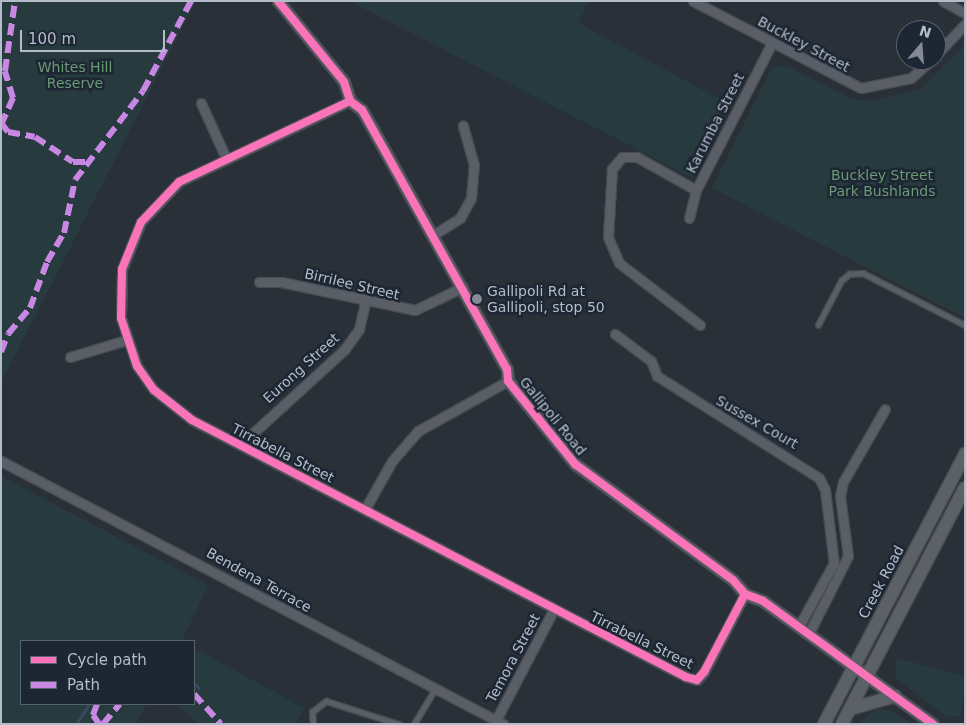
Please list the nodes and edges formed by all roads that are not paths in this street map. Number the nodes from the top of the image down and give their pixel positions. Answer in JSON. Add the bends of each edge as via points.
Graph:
{"nodes":[{"id":1,"x":278,"y":1,"type":"edge"},
{"id":2,"x":692,"y":1,"type":"edge"},
{"id":3,"x":943,"y":1,"type":"edge"},
{"id":4,"x":965,"y":12,"type":"edge"},
{"id":5,"x":965,"y":24,"type":"edge"},
{"id":6,"x":772,"y":43,"type":"junction"},
{"id":7,"x":946,"y":44,"type":"edge"},
{"id":8,"x":920,"y":70,"type":"edge"},
{"id":9,"x":350,"y":101,"type":"junction"},
{"id":10,"x":202,"y":103,"type":"dead end"},
{"id":11,"x":463,"y":126,"type":"dead end"},
{"id":12,"x":226,"y":158,"type":"junction"},
{"id":13,"x":696,"y":190,"type":"junction"},
{"id":14,"x":689,"y":218,"type":"dead end"},
{"id":15,"x":434,"y":235,"type":"junction"},
{"id":16,"x":259,"y":282,"type":"dead end"},
{"id":17,"x":463,"y":287,"type":"junction"},
{"id":18,"x":365,"y":303,"type":"junction"},
{"id":19,"x":818,"y":325,"type":"dead end"},
{"id":20,"x":965,"y":325,"type":"edge"},
{"id":21,"x":700,"y":326,"type":"dead end"},
{"id":22,"x":615,"y":334,"type":"dead end"},
{"id":23,"x":126,"y":340,"type":"junction"},
{"id":24,"x":70,"y":357,"type":"dead end"},
{"id":25,"x":508,"y":381,"type":"junction"},
{"id":26,"x":884,"y":409,"type":"dead end"},
{"id":27,"x":240,"y":445,"type":"junction"},
{"id":28,"x":965,"y":454,"type":"edge"},
{"id":29,"x":1,"y":461,"type":"edge"},
{"id":30,"x":965,"y":488,"type":"edge"},
{"id":31,"x":365,"y":510,"type":"junction"},
{"id":32,"x":834,"y":563,"type":"junction"},
{"id":33,"x":845,"y":568,"type":"junction"},
{"id":34,"x":745,"y":594,"type":"junction"},
{"id":35,"x":554,"y":609,"type":"junction"},
{"id":36,"x":804,"y":630,"type":"junction"},
{"id":37,"x":855,"y":665,"type":"junction"},
{"id":38,"x":868,"y":675,"type":"junction"},
{"id":39,"x":435,"y":689,"type":"junction"},
{"id":40,"x":895,"y":696,"type":"junction"},
{"id":41,"x":850,"y":709,"type":"junction"},
{"id":42,"x":499,"y":722,"type":"edge"},
{"id":43,"x":313,"y":724,"type":"edge"},
{"id":44,"x":399,"y":724,"type":"edge"},
{"id":45,"x":414,"y":724,"type":"edge"},
{"id":46,"x":824,"y":724,"type":"edge"},
{"id":47,"x":842,"y":724,"type":"edge"},
{"id":48,"x":933,"y":724,"type":"edge"}],
"edges":[{"from":1,"to":9,"type":"street","name":"Gallipoli Road","via":[[344,82]]},
{"from":2,"to":6,"type":"street","name":"Buckley Street"},
{"from":3,"to":4,"type":"street"},
{"from":5,"to":7,"type":"street"},
{"from":6,"to":8,"type":"street","name":"Buckley Street","via":[[861,88],[911,78]]},
{"from":6,"to":13,"type":"street","name":"Karumba Street"},
{"from":9,"to":12,"type":"street","name":"Tirrabella Street"},
{"from":9,"to":15,"type":"street","name":"Gallipoli Road","via":[[362,110]]},
{"from":10,"to":12,"type":"street"},
{"from":11,"to":15,"type":"street","via":[[474,165],[471,198],[460,218]]},
{"from":12,"to":23,"type":"street","name":"Tirrabella Street","via":[[179,182],[141,222],[122,270],[121,318]]},
{"from":13,"to":14,"type":"street","name":"Karumba Street"},
{"from":13,"to":21,"type":"street","via":[[637,157],[622,157],[612,169],[608,237],[619,263]]},
{"from":15,"to":17,"type":"street","name":"Gallipoli Road"},
{"from":16,"to":18,"type":"street","name":"Birrilee Street","via":[[281,282]]},
{"from":17,"to":18,"type":"street","name":"Birrilee Street","via":[[415,310]]},
{"from":17,"to":25,"type":"street","name":"Gallipoli Road","via":[[507,369]]},
{"from":18,"to":27,"type":"street","name":"Eurong Street","via":[[359,329],[344,350]]},
{"from":19,"to":20,"type":"lane","via":[[841,281],[849,274],[863,273]]},
{"from":22,"to":32,"type":"street","name":"Sussex Court","via":[[651,361],[657,376],[819,478],[825,490]]},
{"from":23,"to":24,"type":"street"},
{"from":23,"to":27,"type":"street","name":"Tirrabella Street","via":[[137,366],[160,396],[192,420]]},
{"from":25,"to":31,"type":"street","via":[[418,431],[392,461]]},
{"from":25,"to":34,"type":"street","name":"Gallipoli Road","via":[[575,464],[733,580]]},
{"from":26,"to":33,"type":"street","via":[[843,482],[840,496],[848,545]]},
{"from":27,"to":31,"type":"street","name":"Tirrabella Street"},
{"from":28,"to":37,"type":"main road","name":"Creek Road"},
{"from":29,"to":39,"type":"street","name":"Bendena Terrace"},
{"from":30,"to":38,"type":"main road"},
{"from":31,"to":35,"type":"street","name":"Tirrabella Street"},
{"from":32,"to":33,"type":"street"},
{"from":32,"to":36,"type":"street"},
{"from":33,"to":36,"type":"street"},
{"from":34,"to":35,"type":"street","name":"Tirrabella Street","via":[[697,680]]},
{"from":34,"to":36,"type":"street","name":"Gallipoli Road"},
{"from":35,"to":42,"type":"street","name":"Temora Street"},
{"from":36,"to":37,"type":"street","name":"Gallipoli Road"},
{"from":37,"to":38,"type":"street","name":"Gallipoli Road"},
{"from":37,"to":46,"type":"main road","name":"Creek Road"},
{"from":38,"to":40,"type":"street","name":"Gallipoli Road"},
{"from":38,"to":41,"type":"main road"},
{"from":39,"to":42,"type":"street","name":"Bendena Terrace"},
{"from":39,"to":45,"type":"lane"},
{"from":40,"to":41,"type":"main road"},
{"from":40,"to":48,"type":"street","name":"Gallipoli Road"},
{"from":41,"to":47,"type":"main road"},
{"from":43,"to":44,"type":"lane","via":[[312,712],[326,701]]}]}
